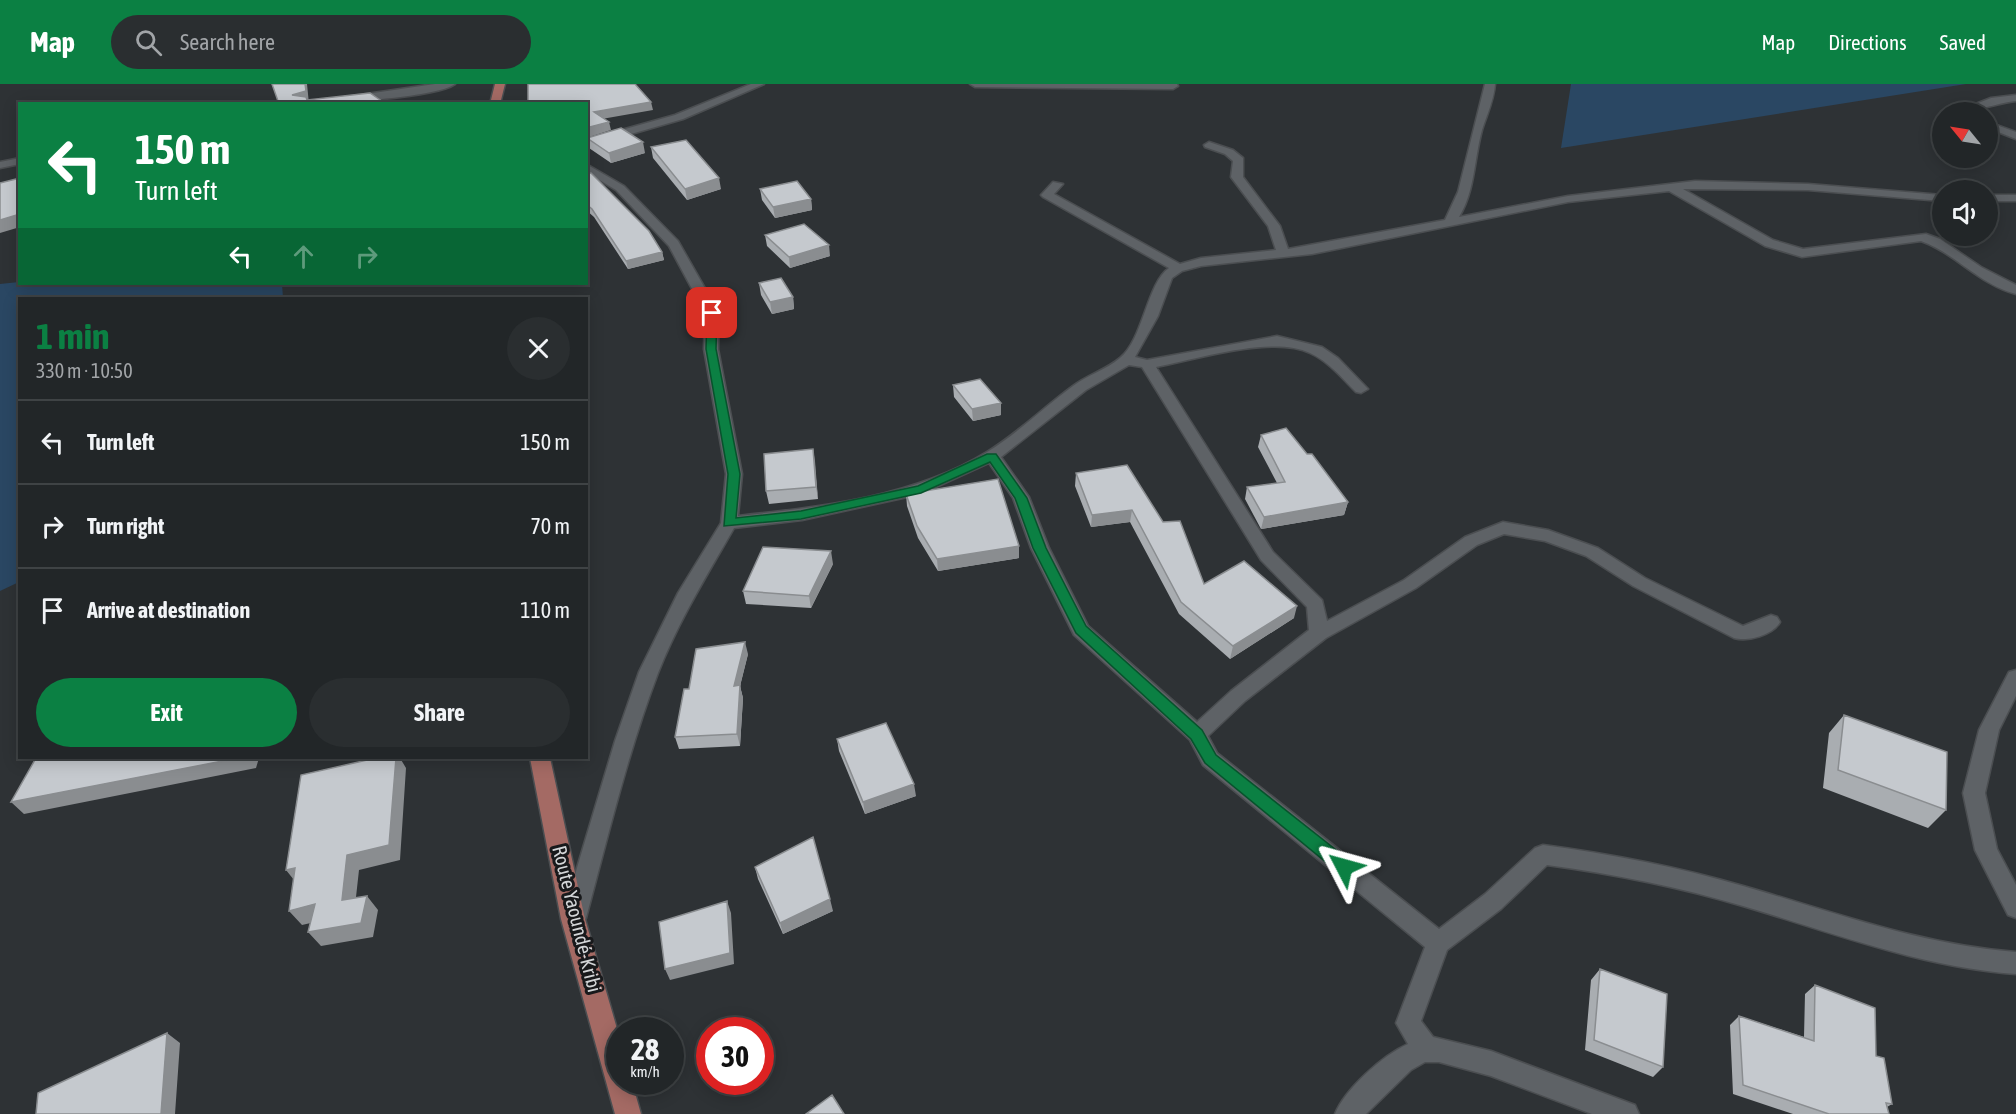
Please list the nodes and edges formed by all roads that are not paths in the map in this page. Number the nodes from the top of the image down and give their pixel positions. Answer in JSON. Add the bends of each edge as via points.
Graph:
{"nodes":[{"id":1,"x":450,"y":84,"type":"edge"},
{"id":2,"x":500,"y":84,"type":"edge"},
{"id":3,"x":759,"y":84,"type":"edge"},
{"id":4,"x":975,"y":84,"type":"edge"},
{"id":5,"x":1490,"y":84,"type":"edge"},
{"id":6,"x":1173,"y":86,"type":"dead end"},
{"id":7,"x":2016,"y":98,"type":"edge"},
{"id":8,"x":320,"y":102,"type":"edge"},
{"id":9,"x":497,"y":102,"type":"edge"},
{"id":10,"x":1989,"y":102,"type":"edge"},
{"id":11,"x":1998,"y":129,"type":"edge"},
{"id":12,"x":2016,"y":136,"type":"edge"},
{"id":13,"x":591,"y":144,"type":"edge"},
{"id":14,"x":1209,"y":145,"type":"dead end"},
{"id":15,"x":18,"y":161,"type":"edge"},
{"id":16,"x":0,"y":165,"type":"edge"},
{"id":17,"x":588,"y":168,"type":"edge"},
{"id":18,"x":1058,"y":184,"type":"dead end"},
{"id":19,"x":1671,"y":187,"type":"junction"},
{"id":20,"x":1932,"y":197,"type":"edge"},
{"id":21,"x":1998,"y":198,"type":"edge"},
{"id":22,"x":2016,"y":198,"type":"edge"},
{"id":23,"x":1449,"y":224,"type":"junction"},
{"id":24,"x":1283,"y":253,"type":"junction"},
{"id":25,"x":1178,"y":268,"type":"junction"},
{"id":26,"x":2016,"y":290,"type":"edge"},
{"id":27,"x":1127,"y":360,"type":"junction"},
{"id":28,"x":1147,"y":364,"type":"junction"},
{"id":29,"x":1361,"y":389,"type":"dead end"},
{"id":30,"x":992,"y":456,"type":"junction"},
{"id":31,"x":729,"y":523,"type":"junction"},
{"id":32,"x":1771,"y":622,"type":"dead end"},
{"id":33,"x":1318,"y":633,"type":"junction"},
{"id":34,"x":2016,"y":677,"type":"edge"},
{"id":35,"x":1197,"y":734,"type":"junction"},
{"id":36,"x":540,"y":759,"type":"edge"},
{"id":37,"x":2016,"y":908,"type":"edge"},
{"id":38,"x":573,"y":919,"type":"junction"},
{"id":39,"x":1438,"y":943,"type":"junction"},
{"id":40,"x":2016,"y":963,"type":"edge"},
{"id":41,"x":1426,"y":1049,"type":"junction"},
{"id":42,"x":628,"y":1114,"type":"edge"},
{"id":43,"x":1348,"y":1114,"type":"edge"},
{"id":44,"x":1626,"y":1114,"type":"edge"}],
"edges":[{"from":1,"to":8,"type":"street"},
{"from":2,"to":9,"type":"main road"},
{"from":3,"to":13,"type":"street","via":[[679,117]]},
{"from":4,"to":6,"type":"street"},
{"from":5,"to":23,"type":"street","via":[[1461,207]]},
{"from":7,"to":10,"type":"street"},
{"from":11,"to":12,"type":"street"},
{"from":14,"to":24,"type":"street","via":[[1239,160],[1237,177],[1274,226]]},
{"from":15,"to":16,"type":"street"},
{"from":17,"to":31,"type":"street","via":[[620,188],[674,244],[712,313],[711,349],[734,474]]},
{"from":18,"to":25,"type":"street","via":[[1047,195]]},
{"from":19,"to":20,"type":"street","via":[[1808,187]]},
{"from":19,"to":23,"type":"street","via":[[1568,199]]},
{"from":19,"to":26,"type":"street","via":[[1769,243],[1802,253],[1922,237]]},
{"from":21,"to":22,"type":"street"},
{"from":23,"to":24,"type":"street"},
{"from":24,"to":25,"type":"street"},
{"from":25,"to":27,"type":"street","via":[[1166,276],[1151,316]]},
{"from":27,"to":28,"type":"street"},
{"from":27,"to":30,"type":"street","via":[[1081,387]]},
{"from":28,"to":29,"type":"street","via":[[1277,340],[1326,354]]},
{"from":28,"to":33,"type":"street","via":[[1267,556],[1316,605]]},
{"from":30,"to":31,"type":"street","via":[[921,489],[801,515]]},
{"from":30,"to":35,"type":"street","via":[[1021,498],[1040,548],[1081,630]]},
{"from":31,"to":38,"type":"street","via":[[687,593],[649,672]]},
{"from":32,"to":33,"type":"street","via":[[1742,633],[1639,582],[1592,552],[1548,536],[1503,528],[1471,541],[1410,584]]},
{"from":33,"to":35,"type":"street"},
{"from":34,"to":37,"type":"street","via":[[1989,730],[1974,793],[1986,850]]},
{"from":35,"to":39,"type":"street","via":[[1210,759]]},
{"from":36,"to":38,"type":"main road","name":"Route Yaoundé-Kribi"},
{"from":38,"to":42,"type":"main road","name":"Route Yaoundé-Kribi"},
{"from":39,"to":40,"type":"street","via":[[1513,886],[1543,855],[1605,862],[1719,890],[1952,957]]},
{"from":39,"to":41,"type":"street","via":[[1408,1023]]},
{"from":41,"to":43,"type":"street","via":[[1396,1064]]},
{"from":41,"to":44,"type":"street","via":[[1457,1052]]}]}
